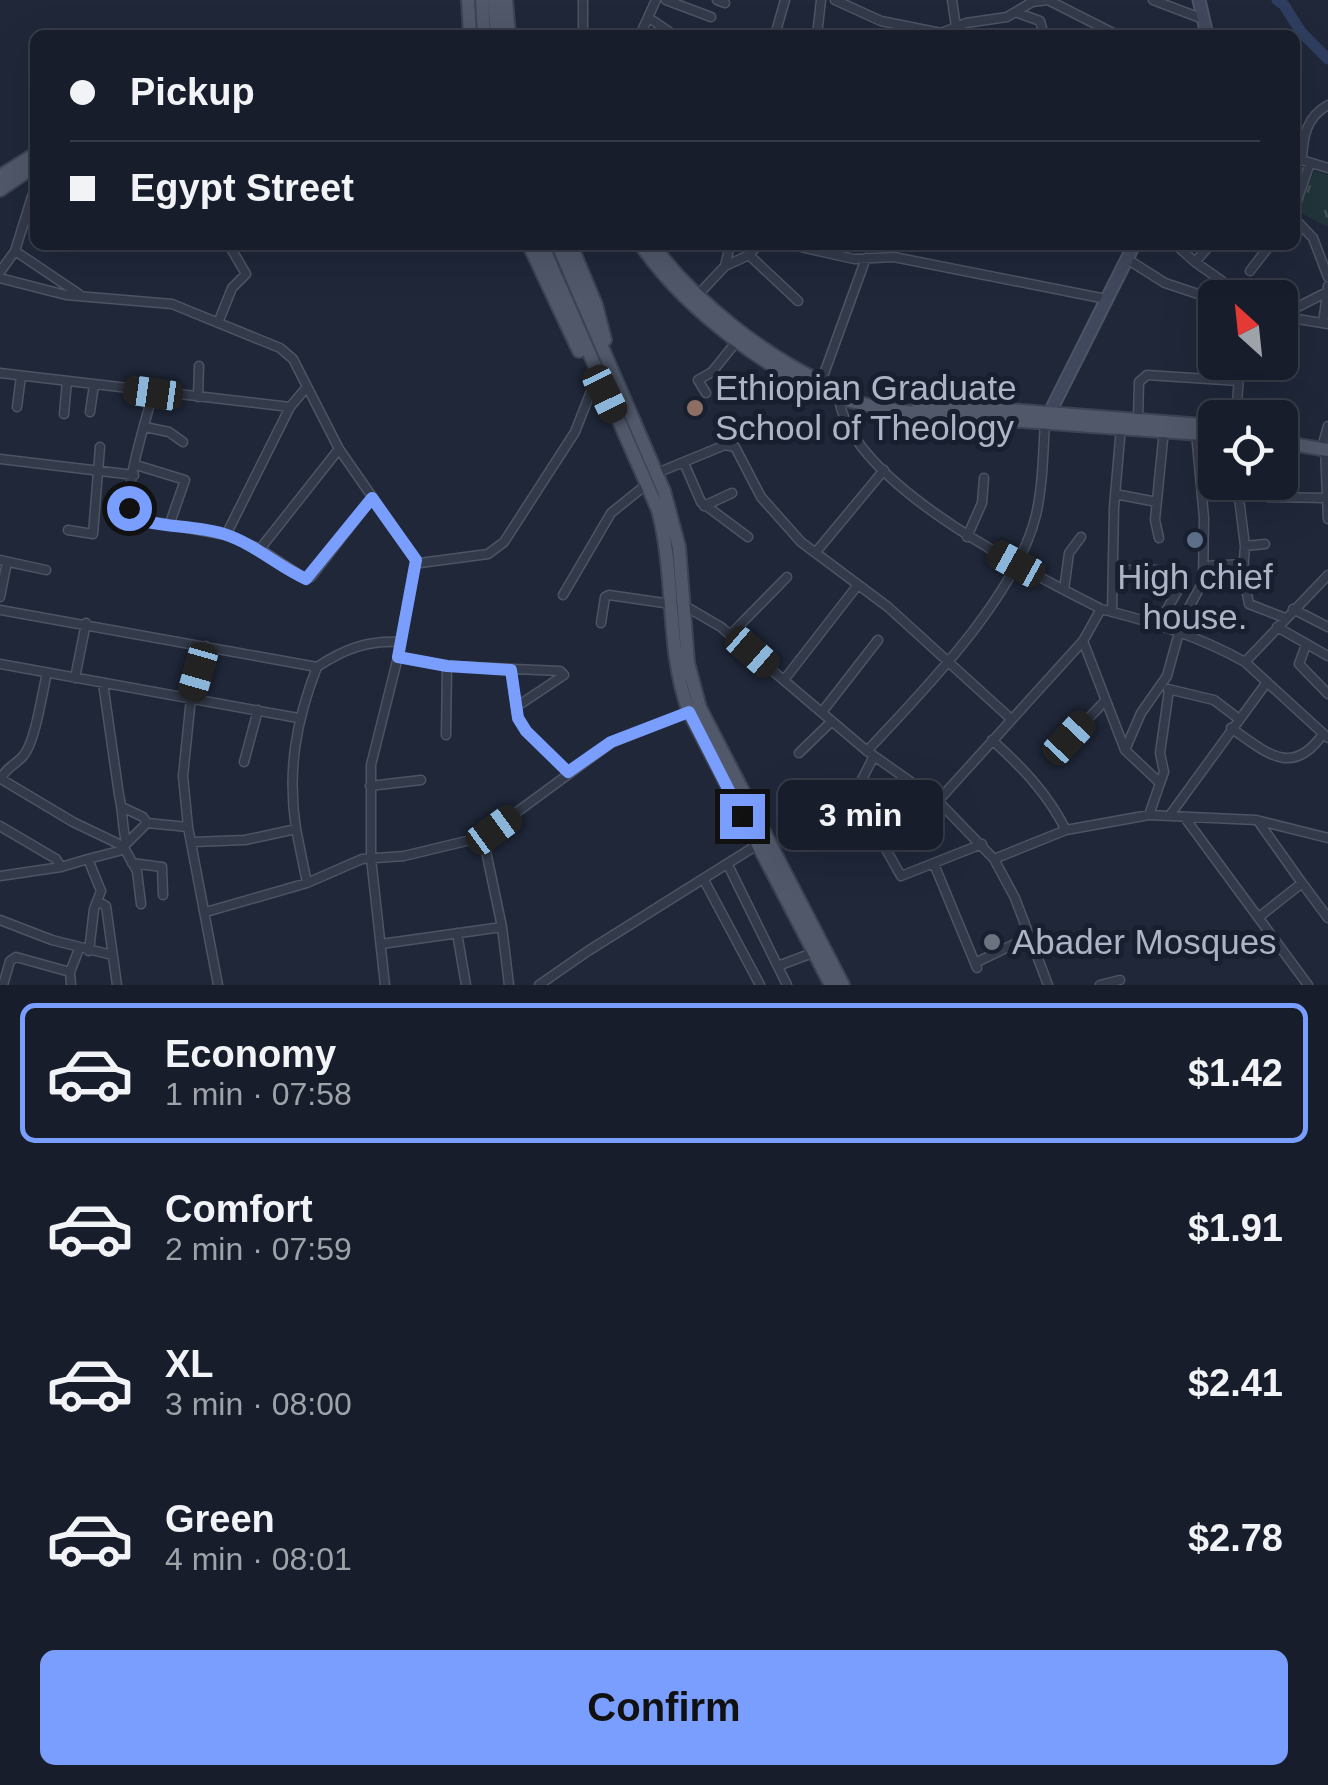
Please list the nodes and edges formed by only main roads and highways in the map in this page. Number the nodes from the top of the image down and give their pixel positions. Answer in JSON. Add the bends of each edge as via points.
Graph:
{"nodes":[{"id":1,"x":468,"y":0,"type":"edge"},
{"id":2,"x":482,"y":0,"type":"edge"},
{"id":3,"x":494,"y":0,"type":"edge"},
{"id":4,"x":506,"y":0,"type":"edge"},
{"id":5,"x":470,"y":30,"type":"edge"},
{"id":6,"x":484,"y":30,"type":"edge"},
{"id":7,"x":497,"y":30,"type":"edge"},
{"id":8,"x":509,"y":30,"type":"edge"},
{"id":9,"x":30,"y":157,"type":"edge"},
{"id":10,"x":30,"y":169,"type":"edge"},
{"id":11,"x":0,"y":176,"type":"edge"},
{"id":12,"x":0,"y":190,"type":"edge"},
{"id":13,"x":531,"y":250,"type":"edge"},
{"id":14,"x":544,"y":250,"type":"edge"},
{"id":15,"x":560,"y":250,"type":"edge"},
{"id":16,"x":575,"y":250,"type":"edge"},
{"id":17,"x":644,"y":250,"type":"edge"},
{"id":18,"x":657,"y":250,"type":"edge"},
{"id":19,"x":693,"y":300,"type":"junction"},
{"id":20,"x":605,"y":358,"type":"junction"},
{"id":21,"x":782,"y":365,"type":"junction"},
{"id":22,"x":596,"y":374,"type":"junction"},
{"id":23,"x":1046,"y":418,"type":"junction"},
{"id":24,"x":1198,"y":426,"type":"edge"},
{"id":25,"x":1159,"y":427,"type":"junction"},
{"id":26,"x":1198,"y":433,"type":"edge"},
{"id":27,"x":1298,"y":438,"type":"edge"},
{"id":28,"x":1298,"y":443,"type":"edge"},
{"id":29,"x":1326,"y":445,"type":"edge"},
{"id":30,"x":652,"y":478,"type":"junction"},
{"id":31,"x":694,"y":710,"type":"junction"},
{"id":32,"x":832,"y":985,"type":"edge"},
{"id":33,"x":842,"y":985,"type":"edge"}],
"edges":[{"from":1,"to":5,"type":"main road"},
{"from":2,"to":6,"type":"main road"},
{"from":3,"to":7,"type":"main road"},
{"from":4,"to":8,"type":"main road"},
{"from":9,"to":11,"type":"main road"},
{"from":10,"to":12,"type":"main road"},
{"from":13,"to":22,"type":"main road","via":[[570,336]]},
{"from":14,"to":22,"type":"main road"},
{"from":15,"to":20,"type":"main road"},
{"from":16,"to":20,"type":"main road","via":[[600,318]]},
{"from":17,"to":19,"type":"main road"},
{"from":18,"to":19,"type":"main road"},
{"from":19,"to":21,"type":"main road"},
{"from":19,"to":21,"type":"main road"},
{"from":20,"to":30,"type":"main road"},
{"from":21,"to":23,"type":"main road","via":[[851,393]]},
{"from":21,"to":23,"type":"main road","via":[[840,398],[890,408]]},
{"from":22,"to":30,"type":"main road"},
{"from":23,"to":25,"type":"main road"},
{"from":23,"to":25,"type":"main road","via":[[1138,419]]},
{"from":24,"to":25,"type":"main road"},
{"from":25,"to":26,"type":"main road"},
{"from":27,"to":29,"type":"main road"},
{"from":28,"to":29,"type":"main road"},
{"from":30,"to":31,"type":"main road","via":[[675,527]]},
{"from":31,"to":32,"type":"main road"},
{"from":31,"to":33,"type":"main road"}]}
